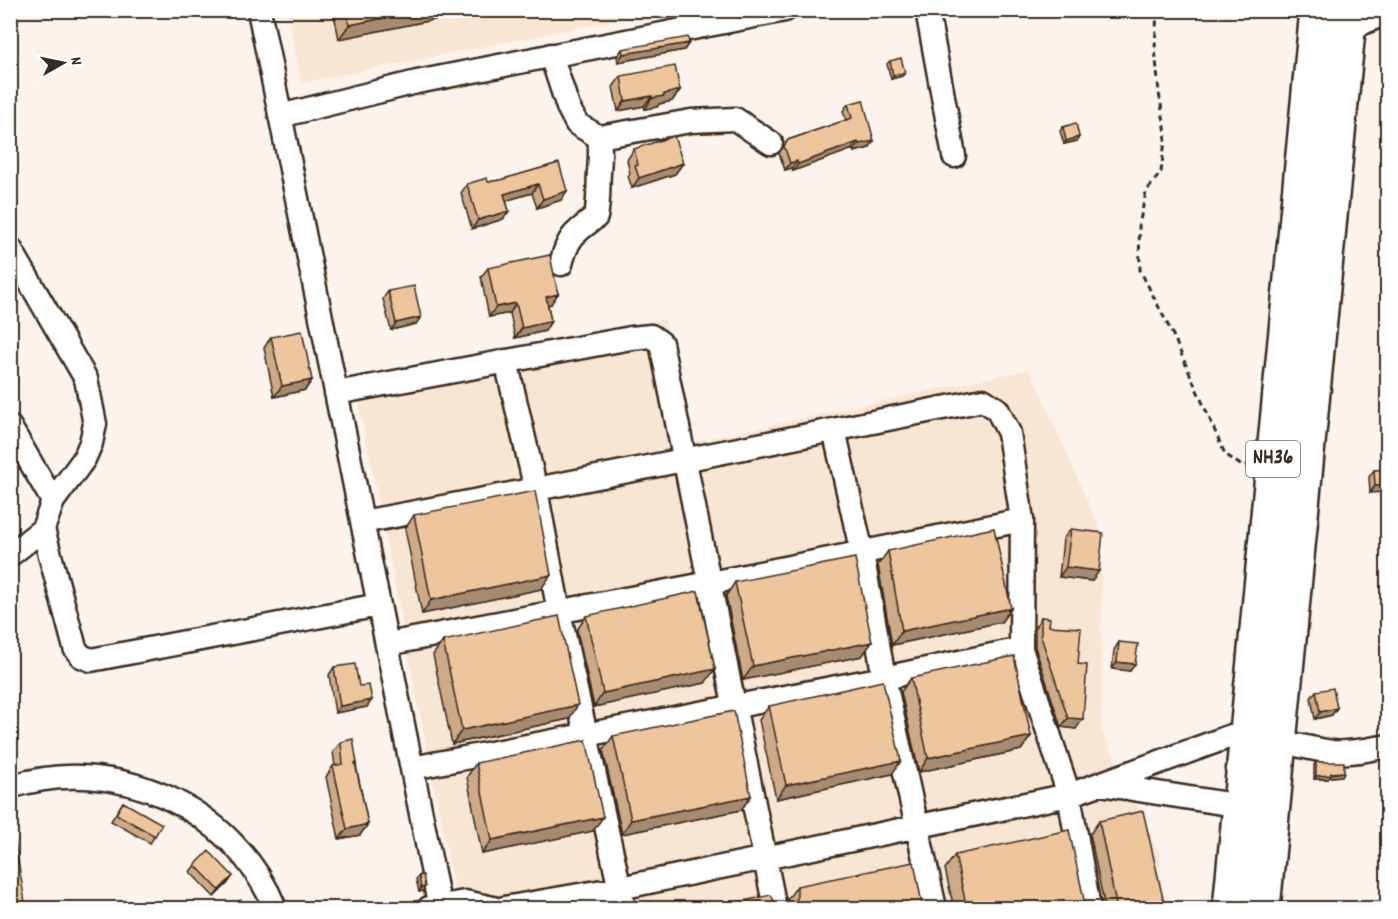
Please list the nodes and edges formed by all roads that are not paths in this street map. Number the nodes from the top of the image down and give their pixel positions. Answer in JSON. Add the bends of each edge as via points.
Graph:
{"nodes":[{"id":1,"x":259,"y":10,"type":"edge"},
{"id":2,"x":785,"y":10,"type":"edge"},
{"id":3,"x":927,"y":10,"type":"edge"},
{"id":4,"x":1317,"y":10,"type":"edge"},
{"id":5,"x":1388,"y":12,"type":"edge"},
{"id":6,"x":1350,"y":20,"type":"edge"},
{"id":7,"x":550,"y":55,"type":"junction"},
{"id":8,"x":280,"y":116,"type":"junction"},
{"id":9,"x":599,"y":137,"type":"junction"},
{"id":10,"x":771,"y":143,"type":"dead end"},
{"id":11,"x":954,"y":156,"type":"dead end"},
{"id":12,"x":10,"y":248,"type":"edge"},
{"id":13,"x":561,"y":264,"type":"dead end"},
{"id":14,"x":506,"y":361,"type":"junction"},
{"id":15,"x":336,"y":393,"type":"junction"},
{"id":16,"x":10,"y":427,"type":"edge"},
{"id":17,"x":834,"y":430,"type":"junction"},
{"id":18,"x":685,"y":458,"type":"junction"},
{"id":19,"x":536,"y":490,"type":"junction"},
{"id":20,"x":53,"y":501,"type":"junction"},
{"id":21,"x":1022,"y":520,"type":"junction"},
{"id":22,"x":362,"y":522,"type":"junction"},
{"id":23,"x":44,"y":529,"type":"junction"},
{"id":24,"x":862,"y":553,"type":"junction"},
{"id":25,"x":10,"y":555,"type":"edge"},
{"id":26,"x":710,"y":583,"type":"junction"},
{"id":27,"x":379,"y":605,"type":"junction"},
{"id":28,"x":559,"y":612,"type":"junction"},
{"id":29,"x":387,"y":644,"type":"junction"},
{"id":30,"x":1021,"y":649,"type":"junction"},
{"id":31,"x":884,"y":678,"type":"junction"},
{"id":32,"x":735,"y":707,"type":"junction"},
{"id":33,"x":586,"y":734,"type":"junction"},
{"id":34,"x":1246,"y":736,"type":"junction"},
{"id":35,"x":1280,"y":741,"type":"junction"},
{"id":36,"x":1388,"y":746,"type":"edge"},
{"id":37,"x":412,"y":768,"type":"junction"},
{"id":38,"x":1098,"y":783,"type":"junction"},
{"id":39,"x":10,"y":787,"type":"edge"},
{"id":40,"x":1069,"y":795,"type":"junction"},
{"id":41,"x":1240,"y":805,"type":"junction"},
{"id":42,"x":1272,"y":811,"type":"junction"},
{"id":43,"x":917,"y":826,"type":"junction"},
{"id":44,"x":766,"y":857,"type":"junction"},
{"id":45,"x":622,"y":898,"type":"edge"},
{"id":46,"x":436,"y":908,"type":"edge"},
{"id":47,"x":275,"y":909,"type":"edge"},
{"id":48,"x":493,"y":909,"type":"edge"},
{"id":49,"x":504,"y":909,"type":"edge"},
{"id":50,"x":776,"y":909,"type":"edge"},
{"id":51,"x":935,"y":909,"type":"edge"},
{"id":52,"x":1089,"y":909,"type":"edge"},
{"id":53,"x":1230,"y":909,"type":"edge"},
{"id":54,"x":1263,"y":909,"type":"edge"}],
"edges":[{"from":1,"to":8,"type":"street"},
{"from":2,"to":7,"type":"street"},
{"from":3,"to":11,"type":"street"},
{"from":4,"to":34,"type":"highway","number":"NH36"},
{"from":5,"to":6,"type":"street"},
{"from":6,"to":35,"type":"highway","number":"NH36"},
{"from":7,"to":8,"type":"street"},
{"from":7,"to":9,"type":"street","via":[[577,124]]},
{"from":8,"to":15,"type":"street"},
{"from":9,"to":10,"type":"street","via":[[691,121],[735,119]]},
{"from":9,"to":13,"type":"street","via":[[602,153],[596,217],[567,243]]},
{"from":12,"to":20,"type":"street","via":[[86,379],[95,424],[84,459]]},
{"from":14,"to":15,"type":"street"},
{"from":14,"to":18,"type":"street","via":[[651,336],[661,343]]},
{"from":14,"to":19,"type":"street"},
{"from":15,"to":22,"type":"street"},
{"from":16,"to":20,"type":"street"},
{"from":17,"to":18,"type":"street"},
{"from":17,"to":21,"type":"street","via":[[983,400],[997,409],[1009,433]]},
{"from":17,"to":24,"type":"street"},
{"from":18,"to":19,"type":"street"},
{"from":18,"to":26,"type":"street"},
{"from":19,"to":22,"type":"street"},
{"from":19,"to":28,"type":"street"},
{"from":20,"to":23,"type":"street"},
{"from":21,"to":24,"type":"street"},
{"from":21,"to":30,"type":"street"},
{"from":22,"to":27,"type":"street"},
{"from":23,"to":25,"type":"street"},
{"from":23,"to":27,"type":"street","via":[[75,648],[91,660]]},
{"from":24,"to":26,"type":"street"},
{"from":24,"to":31,"type":"street"},
{"from":26,"to":28,"type":"street"},
{"from":26,"to":32,"type":"street"},
{"from":27,"to":29,"type":"street"},
{"from":28,"to":29,"type":"street"},
{"from":28,"to":33,"type":"street"},
{"from":29,"to":37,"type":"street"},
{"from":30,"to":31,"type":"street"},
{"from":30,"to":40,"type":"street"},
{"from":31,"to":32,"type":"street"},
{"from":31,"to":43,"type":"street"},
{"from":32,"to":33,"type":"street"},
{"from":32,"to":44,"type":"street"},
{"from":33,"to":37,"type":"street"},
{"from":33,"to":45,"type":"street"},
{"from":34,"to":35,"type":"street"},
{"from":34,"to":38,"type":"street","via":[[1231,736]]},
{"from":34,"to":41,"type":"highway","number":"NH36"},
{"from":35,"to":36,"type":"street","via":[[1335,752]]},
{"from":35,"to":42,"type":"highway","number":"NH36"},
{"from":37,"to":46,"type":"street"},
{"from":38,"to":40,"type":"street"},
{"from":38,"to":41,"type":"street"},
{"from":39,"to":47,"type":"street","via":[[82,777],[124,782],[165,796],[195,812],[234,845],[256,872]]},
{"from":40,"to":43,"type":"street"},
{"from":40,"to":52,"type":"street"},
{"from":41,"to":42,"type":"street"},
{"from":41,"to":53,"type":"highway","number":"NH36"},
{"from":42,"to":54,"type":"highway","number":"NH36"},
{"from":43,"to":44,"type":"street"},
{"from":43,"to":51,"type":"street"},
{"from":44,"to":45,"type":"street"},
{"from":44,"to":50,"type":"street"},
{"from":45,"to":49,"type":"street"},
{"from":46,"to":48,"type":"street","via":[[465,902]]}]}
